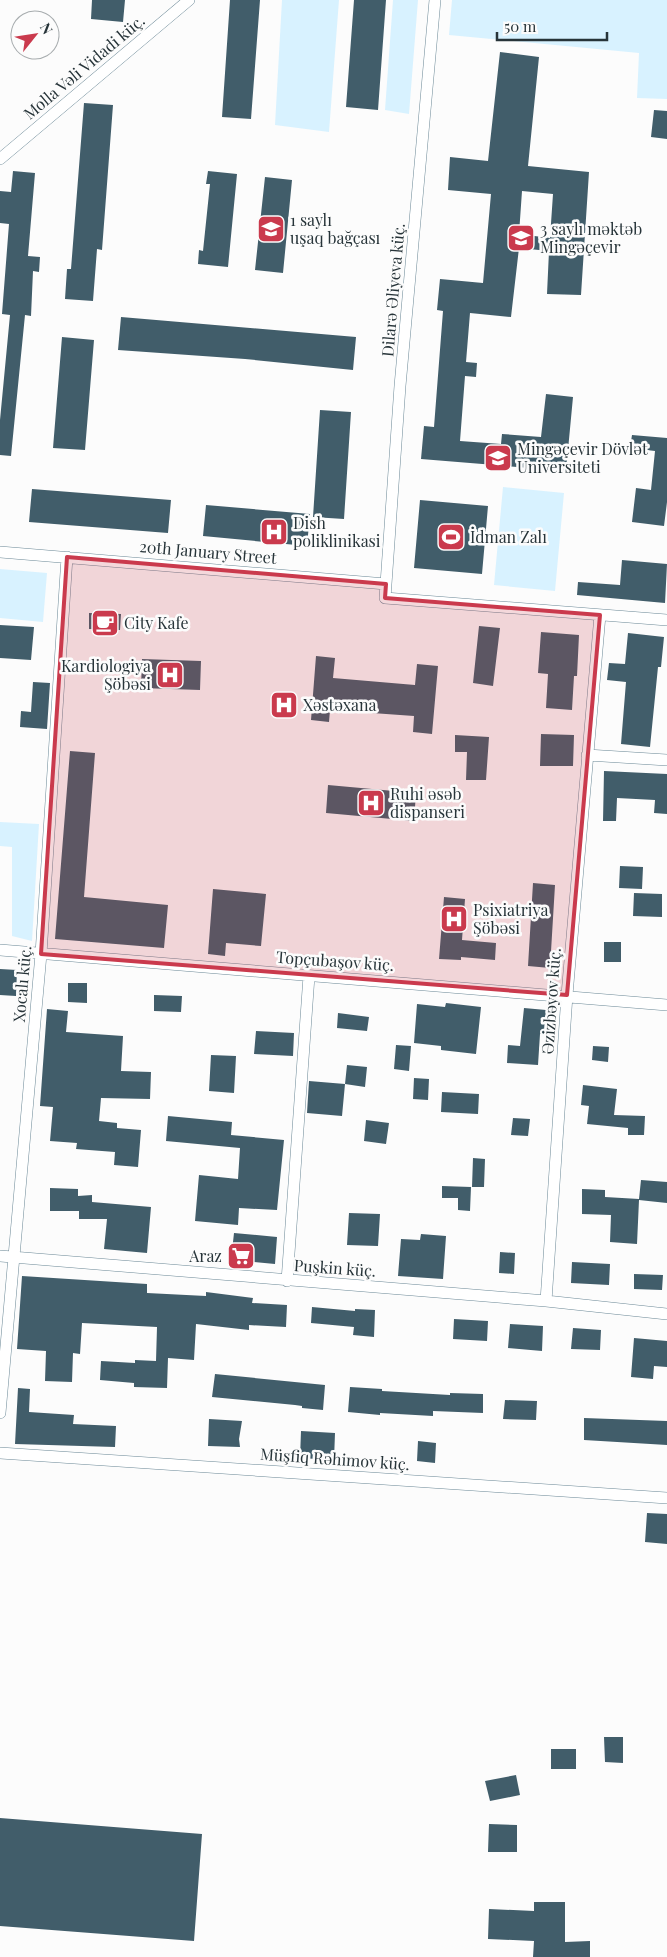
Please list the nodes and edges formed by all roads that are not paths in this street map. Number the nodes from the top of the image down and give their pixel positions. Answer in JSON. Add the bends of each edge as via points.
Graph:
{"nodes":[{"id":1,"x":189,"y":0,"type":"edge"},
{"id":2,"x":435,"y":0,"type":"edge"},
{"id":3,"x":0,"y":159,"type":"edge"},
{"id":4,"x":0,"y":552,"type":"edge"},
{"id":5,"x":67,"y":557,"type":"junction"},
{"id":6,"x":386,"y":584,"type":"junction"},
{"id":7,"x":600,"y":615,"type":"junction"},
{"id":8,"x":667,"y":620,"type":"edge"},
{"id":9,"x":587,"y":755,"type":"junction"},
{"id":10,"x":667,"y":760,"type":"edge"},
{"id":11,"x":0,"y":950,"type":"edge"},
{"id":12,"x":41,"y":954,"type":"junction"},
{"id":13,"x":309,"y":976,"type":"junction"},
{"id":14,"x":567,"y":996,"type":"junction"},
{"id":15,"x":667,"y":1004,"type":"edge"},
{"id":16,"x":0,"y":1256,"type":"edge"},
{"id":17,"x":14,"y":1257,"type":"junction"},
{"id":18,"x":287,"y":1281,"type":"junction"},
{"id":19,"x":546,"y":1301,"type":"junction"},
{"id":20,"x":667,"y":1314,"type":"edge"},
{"id":21,"x":0,"y":1412,"type":"edge"},
{"id":22,"x":0,"y":1453,"type":"edge"},
{"id":23,"x":667,"y":1498,"type":"edge"}],
"edges":[{"from":1,"to":3,"type":"street","name":"Molla Vəli Vidadi küç."},
{"from":2,"to":6,"type":"street","name":"Dilarə Əliyeva küç.","via":[[400,386]]},
{"from":4,"to":5,"type":"street","name":"20th January Street"},
{"from":5,"to":6,"type":"street","name":"20th January Street"},
{"from":5,"to":12,"type":"street","name":"Xocalı küç."},
{"from":6,"to":7,"type":"street","via":[[386,598]]},
{"from":7,"to":8,"type":"street"},
{"from":7,"to":9,"type":"street","name":"Əzizbəyov küç."},
{"from":9,"to":10,"type":"street"},
{"from":9,"to":14,"type":"street","name":"Əzizbəyov küç."},
{"from":11,"to":12,"type":"street","name":"Topçubaşov küç."},
{"from":12,"to":13,"type":"street","name":"Topçubaşov küç."},
{"from":12,"to":17,"type":"street","name":"Xocalı küç."},
{"from":13,"to":14,"type":"street","name":"Topçubaşov küç."},
{"from":13,"to":18,"type":"street"},
{"from":14,"to":15,"type":"street","name":"Topçubaşov küç."},
{"from":14,"to":19,"type":"street","name":"Əzizbəyov küç."},
{"from":16,"to":17,"type":"street","name":"Puşkin küç."},
{"from":17,"to":18,"type":"street","name":"Puşkin küç."},
{"from":17,"to":21,"type":"street","name":"Xocalı küç."},
{"from":18,"to":19,"type":"street","name":"Puşkin küç."},
{"from":19,"to":20,"type":"street","name":"Puşkin küç."},
{"from":22,"to":23,"type":"street","name":"Müşfiq Rəhimov küç."}]}
